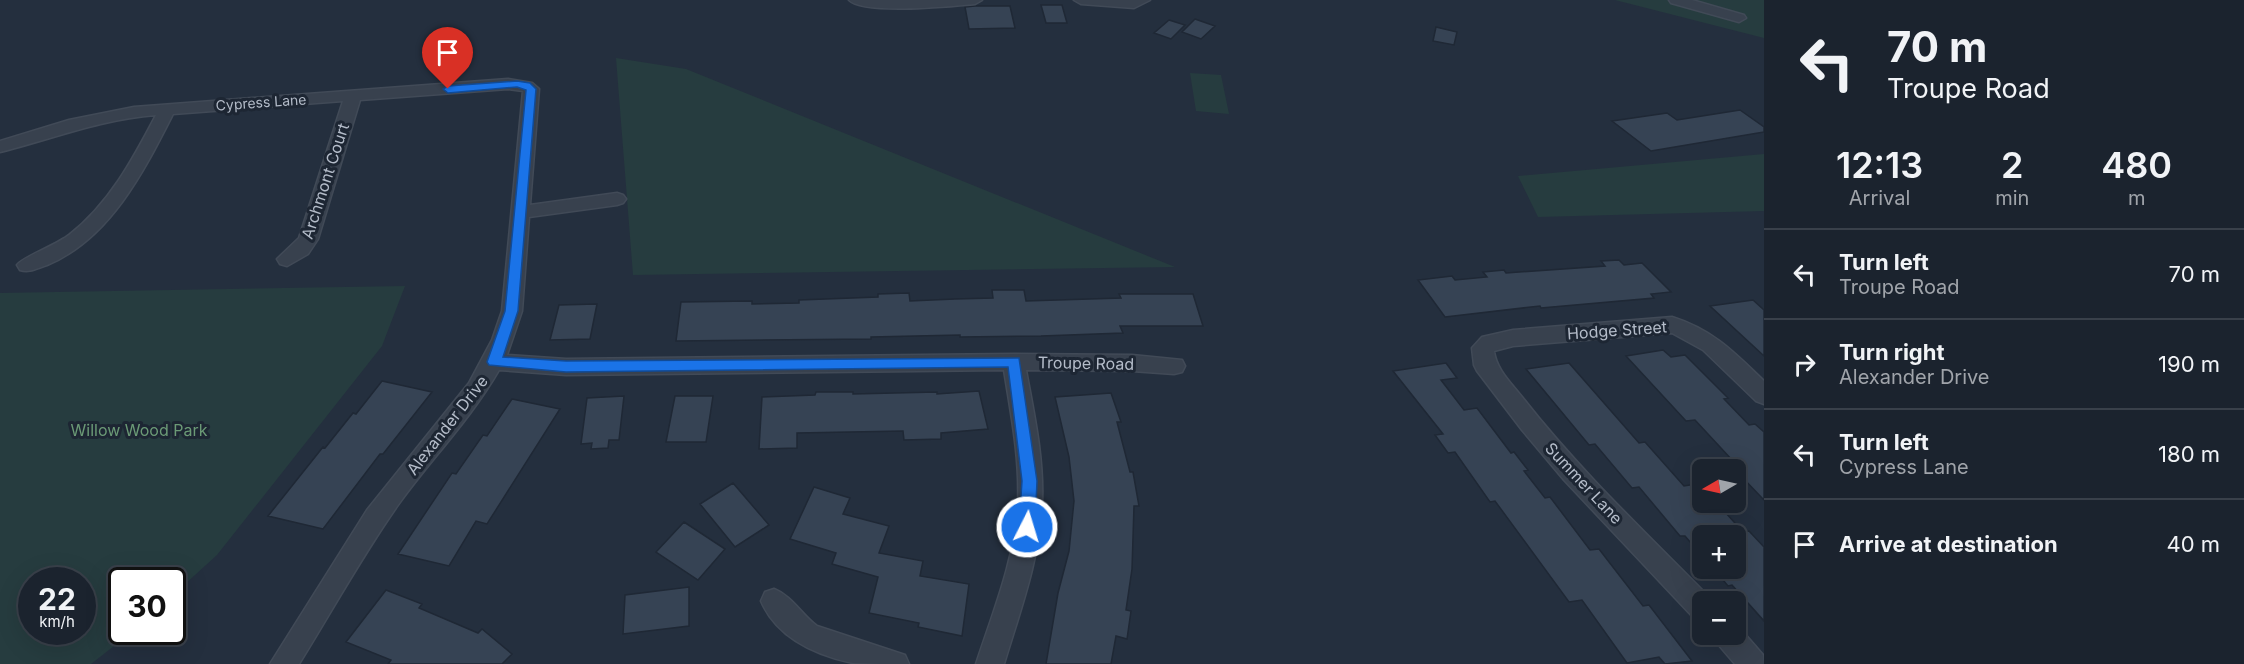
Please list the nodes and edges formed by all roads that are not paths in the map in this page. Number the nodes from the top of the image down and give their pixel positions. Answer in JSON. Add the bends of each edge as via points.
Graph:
{"nodes":[{"id":1,"x":856,"y":0,"type":"edge"},
{"id":2,"x":975,"y":0,"type":"edge"},
{"id":3,"x":1081,"y":0,"type":"edge"},
{"id":4,"x":1143,"y":0,"type":"edge"},
{"id":5,"x":1676,"y":0,"type":"edge"},
{"id":6,"x":1739,"y":18,"type":"dead end"},
{"id":7,"x":526,"y":86,"type":"joint"},
{"id":8,"x":353,"y":96,"type":"junction"},
{"id":9,"x":168,"y":108,"type":"junction"},
{"id":10,"x":0,"y":147,"type":"edge"},
{"id":11,"x":617,"y":199,"type":"dead end"},
{"id":12,"x":520,"y":212,"type":"junction"},
{"id":13,"x":287,"y":259,"type":"dead end"},
{"id":14,"x":27,"y":265,"type":"dead end"},
{"id":15,"x":1483,"y":348,"type":"joint"},
{"id":16,"x":494,"y":362,"type":"junction"},
{"id":17,"x":1014,"y":362,"type":"junction"},
{"id":18,"x":1174,"y":366,"type":"dead end"},
{"id":19,"x":1764,"y":395,"type":"edge"},
{"id":20,"x":1692,"y":598,"type":"edge"},
{"id":21,"x":774,"y":601,"type":"dead end"},
{"id":22,"x":1737,"y":645,"type":"edge"},
{"id":23,"x":284,"y":664,"type":"edge"},
{"id":24,"x":895,"y":664,"type":"edge"},
{"id":25,"x":990,"y":664,"type":"edge"},
{"id":26,"x":1753,"y":664,"type":"edge"}],
"edges":[{"from":1,"to":2,"type":"street","via":[[895,5]]},
{"from":3,"to":4,"type":"street","via":[[1134,4]]},
{"from":5,"to":6,"type":"street"},
{"from":7,"to":8,"type":"street","name":"Cypress Lane","via":[[508,84]]},
{"from":7,"to":12,"type":"street","name":"Alexander Drive","via":[[531,89],[532,98]]},
{"from":8,"to":9,"type":"street","name":"Cypress Lane"},
{"from":8,"to":13,"type":"street","name":"Archmont Court","via":[[308,239]]},
{"from":9,"to":10,"type":"street","name":"Cypress Lane","via":[[105,117]]},
{"from":9,"to":14,"type":"street","via":[[135,172],[114,201],[61,251]]},
{"from":11,"to":12,"type":"street"},
{"from":12,"to":16,"type":"street","name":"Alexander Drive","via":[[512,311]]},
{"from":15,"to":19,"type":"street","name":"Hodge Street","via":[[1513,338],[1672,325],[1709,342]]},
{"from":15,"to":20,"type":"street","name":"Summer Lane","via":[[1485,365],[1530,424]]},
{"from":16,"to":17,"type":"street","name":"Troupe Road","via":[[558,366]]},
{"from":16,"to":23,"type":"street","name":"Alexander Drive","via":[[464,409],[379,512]]},
{"from":17,"to":18,"type":"street","name":"Troupe Road"},
{"from":17,"to":25,"type":"street","via":[[1030,505],[1016,579]]},
{"from":21,"to":24,"type":"street","via":[[809,636]]},
{"from":22,"to":26,"type":"street"}]}
